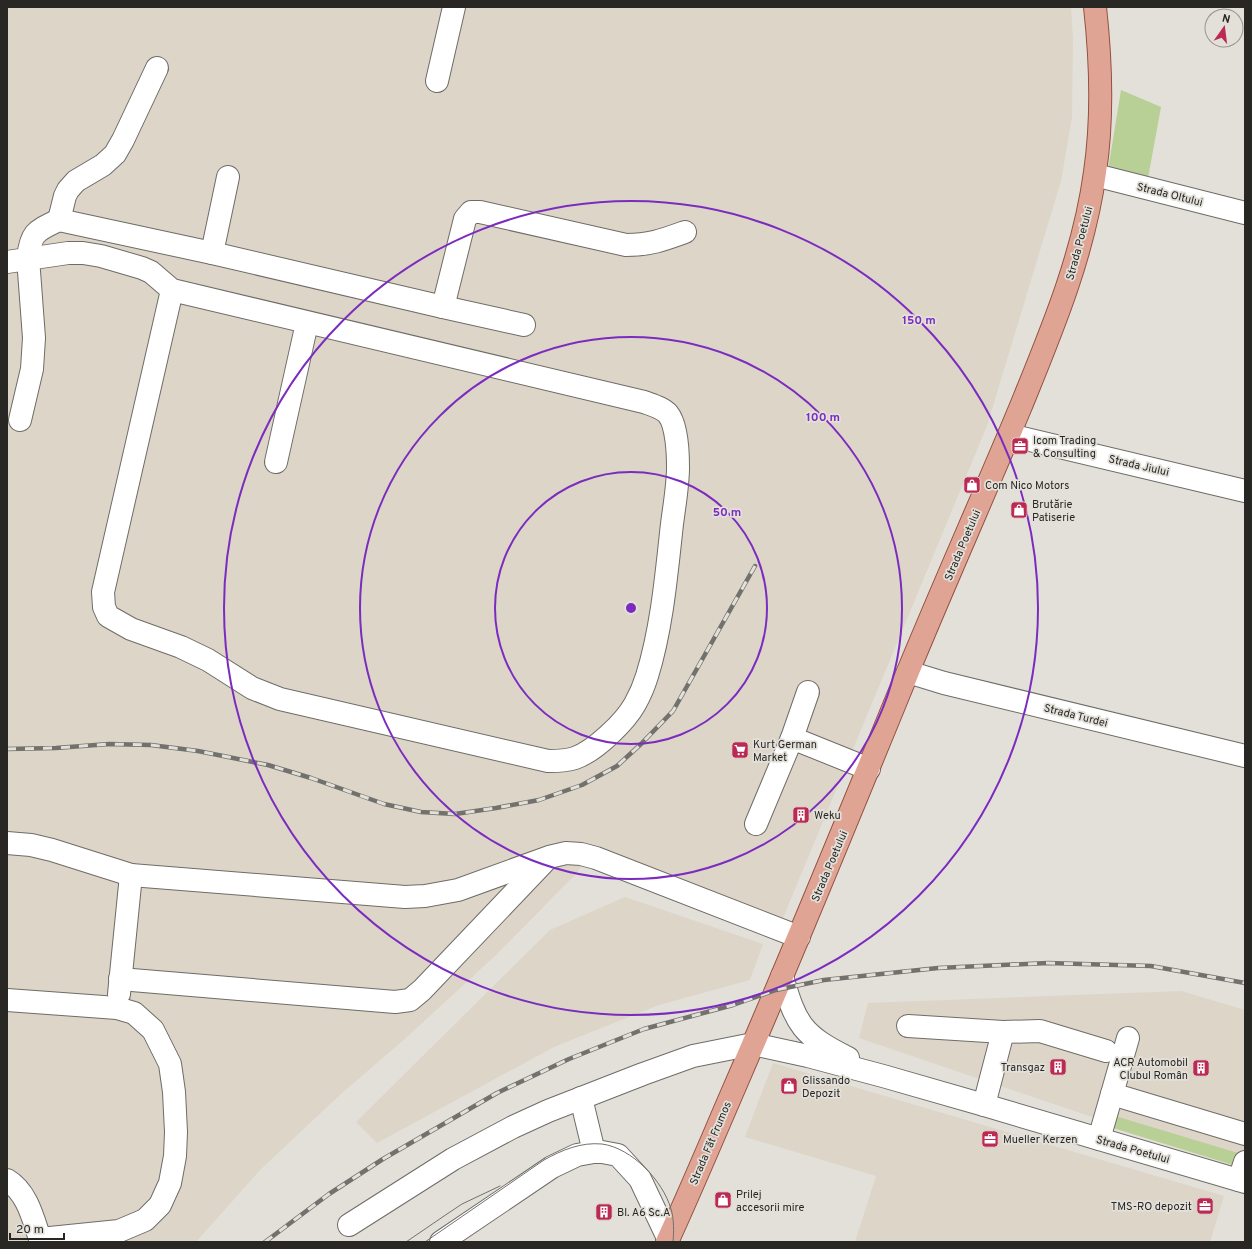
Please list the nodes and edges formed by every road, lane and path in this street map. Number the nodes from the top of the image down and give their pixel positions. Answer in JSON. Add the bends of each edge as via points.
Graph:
{"nodes":[{"id":1,"x":454,"y":7,"type":"edge"},
{"id":2,"x":1095,"y":7,"type":"edge"},
{"id":3,"x":157,"y":68,"type":"dead end"},
{"id":4,"x":437,"y":82,"type":"dead end"},
{"id":5,"x":1095,"y":175,"type":"junction"},
{"id":6,"x":228,"y":177,"type":"dead end"},
{"id":7,"x":1245,"y":213,"type":"edge"},
{"id":8,"x":59,"y":220,"type":"junction"},
{"id":9,"x":685,"y":232,"type":"dead end"},
{"id":10,"x":212,"y":253,"type":"junction"},
{"id":11,"x":28,"y":258,"type":"junction"},
{"id":12,"x":7,"y":262,"type":"edge"},
{"id":13,"x":172,"y":290,"type":"junction"},
{"id":14,"x":443,"y":308,"type":"junction"},
{"id":15,"x":307,"y":323,"type":"junction"},
{"id":16,"x":524,"y":325,"type":"dead end"},
{"id":17,"x":20,"y":420,"type":"dead end"},
{"id":18,"x":1009,"y":435,"type":"junction"},
{"id":19,"x":276,"y":462,"type":"dead end"},
{"id":20,"x":1245,"y":491,"type":"edge"},
{"id":21,"x":908,"y":672,"type":"junction"},
{"id":22,"x":808,"y":692,"type":"dead end"},
{"id":23,"x":792,"y":738,"type":"junction"},
{"id":24,"x":1245,"y":756,"type":"edge"},
{"id":25,"x":869,"y":769,"type":"junction"},
{"id":26,"x":756,"y":824,"type":"dead end"},
{"id":27,"x":7,"y":843,"type":"edge"},
{"id":28,"x":549,"y":857,"type":"junction"},
{"id":29,"x":131,"y":875,"type":"junction"},
{"id":30,"x":799,"y":938,"type":"junction"},
{"id":31,"x":782,"y":976,"type":"junction"},
{"id":32,"x":120,"y":979,"type":"junction"},
{"id":33,"x":7,"y":1000,"type":"edge"},
{"id":34,"x":117,"y":1008,"type":"junction"},
{"id":35,"x":908,"y":1026,"type":"dead end"},
{"id":36,"x":1003,"y":1032,"type":"junction"},
{"id":37,"x":1128,"y":1038,"type":"dead end"},
{"id":38,"x":753,"y":1044,"type":"junction"},
{"id":39,"x":1106,"y":1051,"type":"dead end"},
{"id":40,"x":883,"y":1076,"type":"junction"},
{"id":41,"x":1112,"y":1094,"type":"junction"},
{"id":42,"x":582,"y":1098,"type":"junction"},
{"id":43,"x":984,"y":1105,"type":"junction"},
{"id":44,"x":1245,"y":1134,"type":"edge"},
{"id":45,"x":1099,"y":1139,"type":"junction"},
{"id":46,"x":594,"y":1152,"type":"junction"},
{"id":47,"x":1243,"y":1175,"type":"edge"},
{"id":48,"x":7,"y":1180,"type":"edge"},
{"id":49,"x":349,"y":1225,"type":"dead end"},
{"id":50,"x":40,"y":1240,"type":"edge"},
{"id":51,"x":668,"y":1240,"type":"edge"},
{"id":52,"x":441,"y":1242,"type":"edge"}],
"edges":[{"from":1,"to":4,"type":"street"},
{"from":2,"to":5,"type":"main road","name":"Strada Poetului","via":[[1100,119]]},
{"from":3,"to":8,"type":"street","via":[[115,154],[103,165],[76,181],[65,196]]},
{"from":5,"to":7,"type":"street","name":"Strada Oltului"},
{"from":5,"to":18,"type":"main road","name":"Strada Poetului","via":[[1075,264]]},
{"from":6,"to":10,"type":"street"},
{"from":8,"to":10,"type":"street"},
{"from":8,"to":11,"type":"street","via":[[39,229],[33,237]]},
{"from":9,"to":14,"type":"street","via":[[654,243],[626,245],[471,212],[465,219]]},
{"from":10,"to":14,"type":"street"},
{"from":11,"to":12,"type":"street"},
{"from":11,"to":13,"type":"street","via":[[68,253],[101,256],[151,272]]},
{"from":11,"to":17,"type":"street","via":[[34,346],[32,369]]},
{"from":13,"to":15,"type":"street"},
{"from":13,"to":15,"type":"street","via":[[103,592],[104,607],[108,616],[131,629],[208,660],[252,688],[280,699],[548,761],[575,758],[591,750],[634,706],[647,676],[656,642],[678,468],[677,442],[674,426],[668,414],[644,402]]},
{"from":14,"to":16,"type":"street"},
{"from":15,"to":19,"type":"street"},
{"from":18,"to":20,"type":"street","name":"Strada Jiului"},
{"from":18,"to":21,"type":"main road","name":"Strada Poetului"},
{"from":21,"to":24,"type":"street","name":"Strada Turdei"},
{"from":21,"to":25,"type":"main road","name":"Strada Poetului"},
{"from":22,"to":23,"type":"street"},
{"from":23,"to":25,"type":"street"},
{"from":23,"to":26,"type":"street"},
{"from":25,"to":30,"type":"main road","name":"Strada Poetului"},
{"from":27,"to":29,"type":"street","via":[[52,850]]},
{"from":28,"to":29,"type":"street","via":[[458,890],[405,897]]},
{"from":28,"to":30,"type":"street","via":[[573,852],[596,858]]},
{"from":28,"to":32,"type":"street","via":[[410,1000],[395,1002]]},
{"from":29,"to":32,"type":"street"},
{"from":30,"to":31,"type":"main road","name":"Strada Poetului"},
{"from":31,"to":38,"type":"main road","name":"Strada Poetului"},
{"from":31,"to":40,"type":"street","name":"Strada Poetului","via":[[794,1013],[810,1036]]},
{"from":32,"to":34,"type":"street"},
{"from":33,"to":34,"type":"street"},
{"from":34,"to":50,"type":"street","via":[[134,1013],[153,1030],[170,1064],[176,1132],[170,1183],[160,1205],[145,1220],[119,1231]]},
{"from":35,"to":36,"type":"street"},
{"from":36,"to":39,"type":"street","via":[[1040,1031]]},
{"from":36,"to":43,"type":"street"},
{"from":37,"to":41,"type":"street"},
{"from":38,"to":40,"type":"street","name":"Strada Poetului"},
{"from":38,"to":42,"type":"street","via":[[693,1056]]},
{"from":38,"to":51,"type":"main road","name":"Strada Făt Frumos"},
{"from":40,"to":43,"type":"street","name":"Strada Poetului"},
{"from":41,"to":44,"type":"street"},
{"from":41,"to":45,"type":"street"},
{"from":42,"to":46,"type":"street"},
{"from":42,"to":49,"type":"street","via":[[548,1111],[453,1159]]},
{"from":43,"to":45,"type":"street","name":"Strada Poetului"},
{"from":45,"to":47,"type":"street","name":"Strada Poetului"},
{"from":46,"to":51,"type":"street","via":[[618,1155],[640,1179]]},
{"from":46,"to":52,"type":"street","via":[[577,1155],[552,1167]]},
{"from":48,"to":50,"type":"street","via":[[25,1198]]}]}
